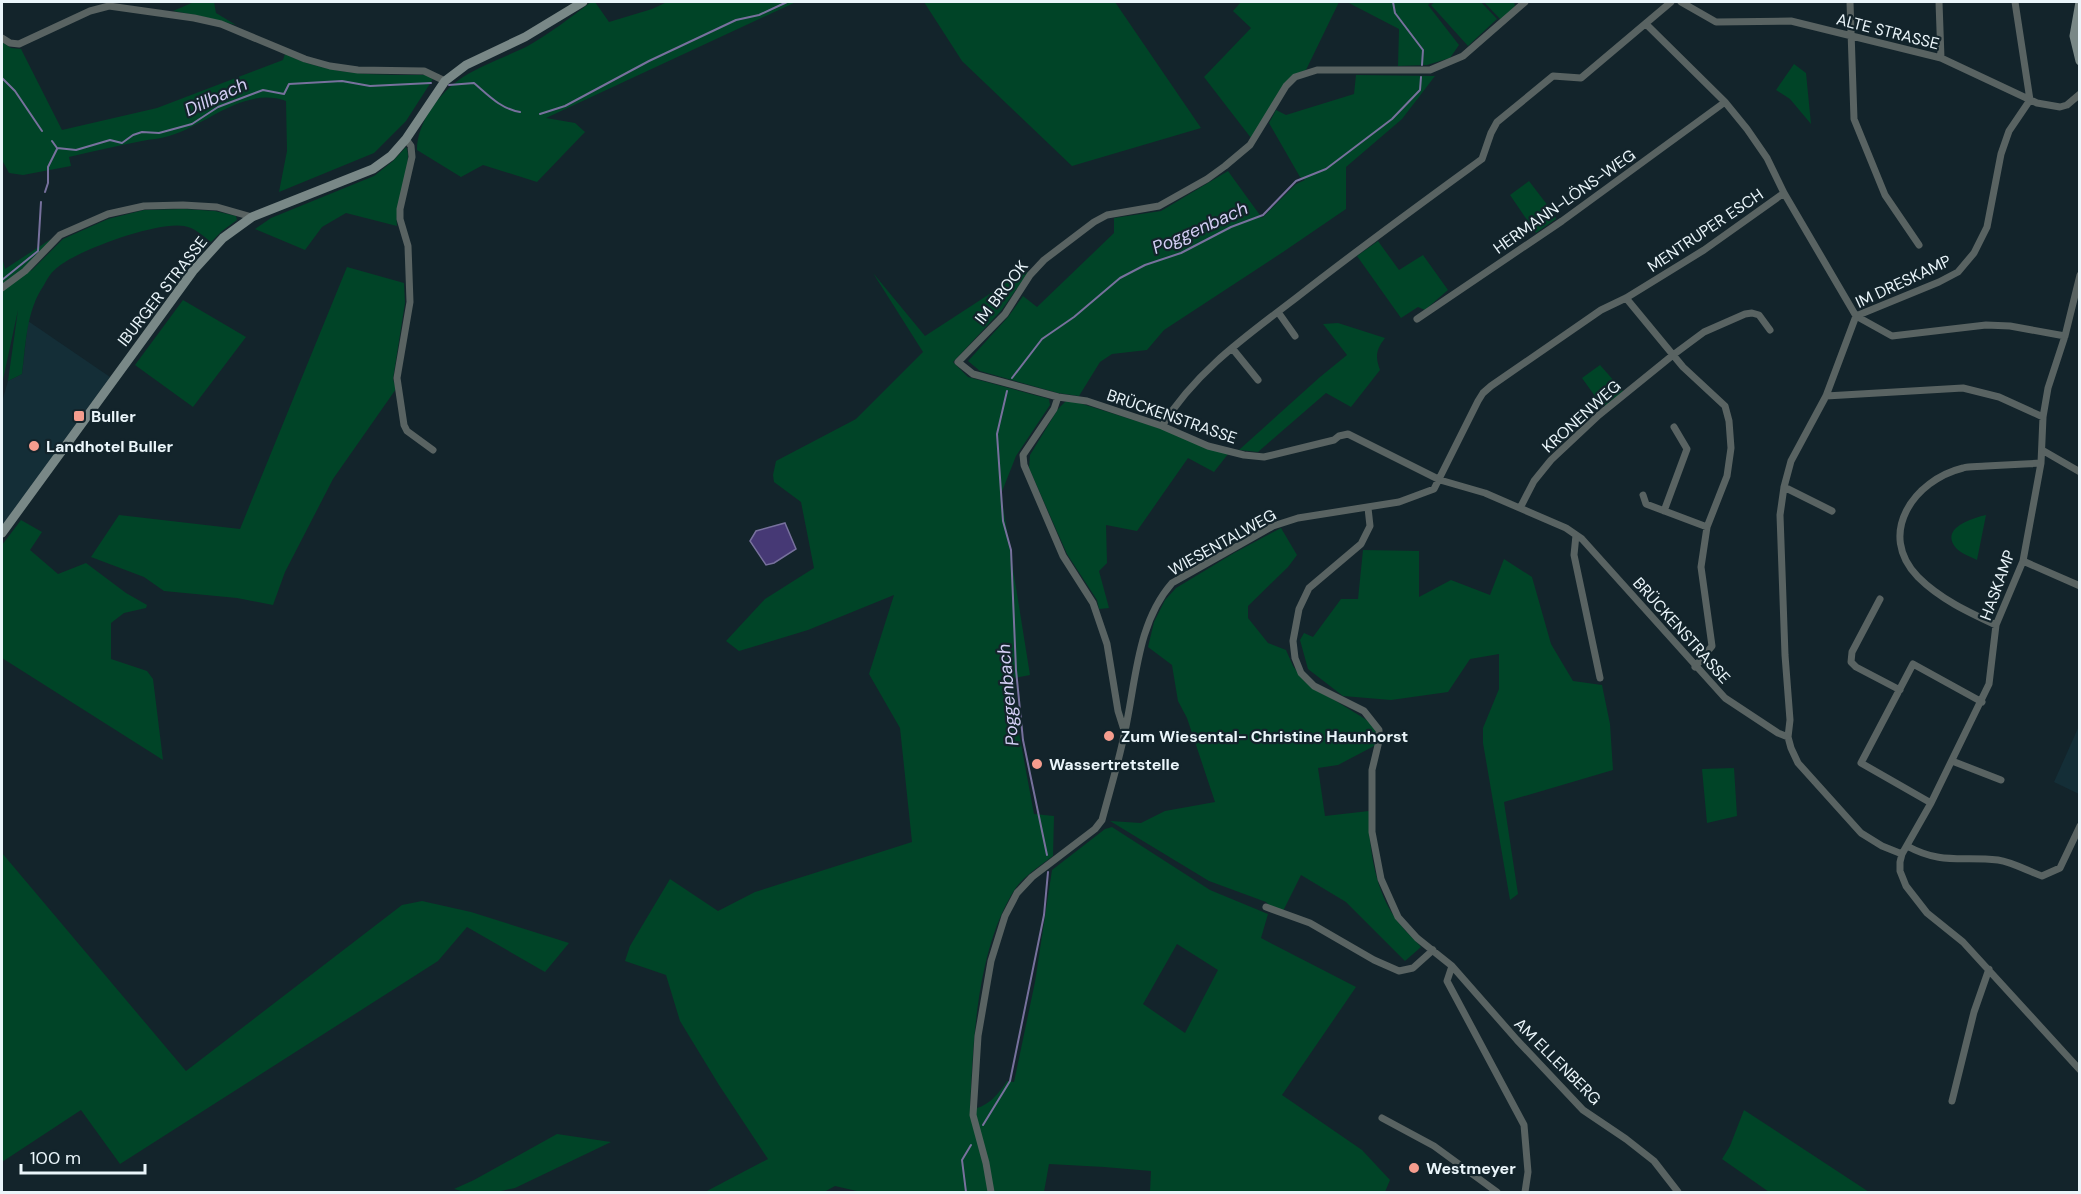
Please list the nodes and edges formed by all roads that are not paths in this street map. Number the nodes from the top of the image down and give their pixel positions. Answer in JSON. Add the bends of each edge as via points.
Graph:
{"nodes":[{"id":1,"x":582,"y":2,"type":"edge"},
{"id":2,"x":1525,"y":2,"type":"edge"},
{"id":3,"x":1671,"y":2,"type":"edge"},
{"id":4,"x":1681,"y":2,"type":"edge"},
{"id":5,"x":1850,"y":2,"type":"edge"},
{"id":6,"x":1939,"y":2,"type":"edge"},
{"id":7,"x":2015,"y":2,"type":"edge"},
{"id":8,"x":2079,"y":2,"type":"edge"},
{"id":9,"x":1646,"y":24,"type":"junction"},
{"id":10,"x":1851,"y":35,"type":"junction"},
{"id":11,"x":2,"y":38,"type":"edge"},
{"id":12,"x":1941,"y":58,"type":"junction"},
{"id":13,"x":2079,"y":61,"type":"edge"},
{"id":14,"x":445,"y":81,"type":"junction"},
{"id":15,"x":2079,"y":94,"type":"edge"},
{"id":16,"x":2030,"y":100,"type":"junction"},
{"id":17,"x":1725,"y":102,"type":"junction"},
{"id":18,"x":406,"y":139,"type":"junction"},
{"id":19,"x":1784,"y":193,"type":"junction"},
{"id":20,"x":252,"y":218,"type":"junction"},
{"id":21,"x":1919,"y":244,"type":"dead end"},
{"id":22,"x":2079,"y":275,"type":"edge"},
{"id":23,"x":2,"y":288,"type":"edge"},
{"id":24,"x":1626,"y":298,"type":"junction"},
{"id":25,"x":1278,"y":312,"type":"junction"},
{"id":26,"x":1856,"y":316,"type":"junction"},
{"id":27,"x":1417,"y":319,"type":"dead end"},
{"id":28,"x":1770,"y":330,"type":"dead end"},
{"id":29,"x":1295,"y":336,"type":"dead end"},
{"id":30,"x":2065,"y":336,"type":"junction"},
{"id":31,"x":1232,"y":348,"type":"junction"},
{"id":32,"x":1673,"y":355,"type":"junction"},
{"id":33,"x":1258,"y":380,"type":"dead end"},
{"id":34,"x":1826,"y":396,"type":"junction"},
{"id":35,"x":1058,"y":397,"type":"junction"},
{"id":36,"x":2043,"y":417,"type":"junction"},
{"id":37,"x":1162,"y":426,"type":"junction"},
{"id":38,"x":1674,"y":427,"type":"dead end"},
{"id":39,"x":433,"y":450,"type":"dead end"},
{"id":40,"x":2042,"y":450,"type":"junction"},
{"id":41,"x":2041,"y":463,"type":"junction"},
{"id":42,"x":2079,"y":472,"type":"edge"},
{"id":43,"x":1440,"y":480,"type":"junction"},
{"id":44,"x":1784,"y":487,"type":"junction"},
{"id":45,"x":1643,"y":495,"type":"dead end"},
{"id":46,"x":1368,"y":507,"type":"junction"},
{"id":47,"x":1520,"y":508,"type":"junction"},
{"id":48,"x":1664,"y":511,"type":"junction"},
{"id":49,"x":1832,"y":511,"type":"dead end"},
{"id":50,"x":1707,"y":527,"type":"junction"},
{"id":51,"x":2,"y":533,"type":"edge"},
{"id":52,"x":1576,"y":535,"type":"junction"},
{"id":53,"x":2023,"y":561,"type":"junction"},
{"id":54,"x":2079,"y":586,"type":"edge"},
{"id":55,"x":1880,"y":599,"type":"dead end"},
{"id":56,"x":1996,"y":625,"type":"junction"},
{"id":57,"x":1695,"y":667,"type":"junction"},
{"id":58,"x":1600,"y":678,"type":"dead end"},
{"id":59,"x":1900,"y":690,"type":"junction"},
{"id":60,"x":1982,"y":702,"type":"junction"},
{"id":61,"x":1125,"y":733,"type":"junction"},
{"id":62,"x":1788,"y":737,"type":"junction"},
{"id":63,"x":1952,"y":761,"type":"junction"},
{"id":64,"x":2001,"y":780,"type":"dead end"},
{"id":65,"x":1931,"y":803,"type":"junction"},
{"id":66,"x":2079,"y":826,"type":"edge"},
{"id":67,"x":1906,"y":846,"type":"junction"},
{"id":68,"x":1902,"y":854,"type":"junction"},
{"id":69,"x":1266,"y":907,"type":"dead end"},
{"id":70,"x":1433,"y":950,"type":"junction"},
{"id":71,"x":1452,"y":966,"type":"junction"},
{"id":72,"x":1989,"y":969,"type":"junction"},
{"id":73,"x":2079,"y":1070,"type":"edge"},
{"id":74,"x":1952,"y":1101,"type":"dead end"},
{"id":75,"x":1382,"y":1118,"type":"dead end"},
{"id":76,"x":991,"y":1192,"type":"edge"},
{"id":77,"x":1497,"y":1192,"type":"edge"},
{"id":78,"x":1525,"y":1192,"type":"edge"},
{"id":79,"x":1678,"y":1192,"type":"edge"}],
"edges":[{"from":1,"to":14,"type":"main road","name":"IBURGER STRASSE","via":[[525,37],[466,65]]},
{"from":2,"to":35,"type":"street","name":"IM BROOK","via":[[1463,56],[1430,70],[1317,70],[1295,77],[1250,145],[1207,179],[1159,206],[1107,215],[1044,260],[1030,274],[1005,314],[958,362],[973,374]]},
{"from":3,"to":9,"type":"street"},
{"from":4,"to":10,"type":"street","name":"ALTE STRASSE","via":[[1716,22],[1791,21]]},
{"from":5,"to":10,"type":"street"},
{"from":6,"to":12,"type":"street"},
{"from":7,"to":16,"type":"street"},
{"from":8,"to":13,"type":"main road","via":[[2074,36]]},
{"from":9,"to":17,"type":"street"},
{"from":9,"to":25,"type":"street","via":[[1581,78],[1552,76],[1497,122],[1482,159]]},
{"from":10,"to":12,"type":"street","name":"ALTE STRASSE"},
{"from":10,"to":21,"type":"street","via":[[1854,119],[1885,195]]},
{"from":11,"to":14,"type":"street","via":[[19,44],[109,6],[221,24],[330,66],[424,71]]},
{"from":12,"to":16,"type":"street","name":"ALTE STRASSE"},
{"from":14,"to":18,"type":"main road","name":"IBURGER STRASSE"},
{"from":15,"to":16,"type":"street","name":"ALTE STRASSE","via":[[2060,107]]},
{"from":16,"to":26,"type":"street","name":"IM DRESKAMP","via":[[2009,131],[1987,227],[1974,253],[1949,277]]},
{"from":17,"to":19,"type":"street","via":[[1767,158]]},
{"from":17,"to":27,"type":"street","name":"HERMANN-LÖNS-WEG","via":[[1562,221]]},
{"from":18,"to":20,"type":"main road","name":"IBURGER STRASSE","via":[[373,169]]},
{"from":18,"to":39,"type":"street","via":[[412,157],[400,219],[408,246],[410,302],[397,378],[407,431]]},
{"from":19,"to":24,"type":"street","name":"MENTRUPER ESCH","via":[[1704,250]]},
{"from":19,"to":26,"type":"street","name":"MENTRUPER ESCH"},
{"from":20,"to":23,"type":"street","via":[[217,207],[183,205],[144,206],[108,214],[60,235]]},
{"from":20,"to":51,"type":"main road","name":"IBURGER STRASSE","via":[[223,238],[194,271]]},
{"from":22,"to":30,"type":"street","name":"HASKAMP"},
{"from":24,"to":32,"type":"street"},
{"from":24,"to":43,"type":"street","name":"MENTRUPER ESCH","via":[[1601,310],[1483,393]]},
{"from":25,"to":29,"type":"street"},
{"from":25,"to":31,"type":"street"},
{"from":26,"to":30,"type":"street","via":[[1892,336],[1994,326]]},
{"from":26,"to":34,"type":"street","name":"IM DRESKAMP"},
{"from":28,"to":32,"type":"street","name":"KRONENWEG","via":[[1759,315],[1745,314],[1704,332]]},
{"from":30,"to":36,"type":"street","name":"HASKAMP"},
{"from":31,"to":33,"type":"street"},
{"from":31,"to":37,"type":"street","via":[[1204,372]]},
{"from":32,"to":47,"type":"street","name":"KRONENWEG","via":[[1551,460]]},
{"from":32,"to":50,"type":"street","via":[[1725,406],[1729,421],[1727,476]]},
{"from":34,"to":36,"type":"street","via":[[1963,388],[1999,397]]},
{"from":34,"to":44,"type":"street","name":"IM DRESKAMP","via":[[1791,461]]},
{"from":35,"to":37,"type":"street","name":"BRÜCKENSTRASSE","via":[[1087,401]]},
{"from":35,"to":61,"type":"street","via":[[1023,455],[1024,465],[1063,556],[1093,603],[1107,644]]},
{"from":36,"to":40,"type":"street","name":"HASKAMP"},
{"from":37,"to":43,"type":"street","name":"BRÜCKENSTRASSE","via":[[1208,446],[1264,457],[1348,434]]},
{"from":38,"to":48,"type":"street","via":[[1686,449]]},
{"from":40,"to":41,"type":"street","name":"HASKAMP"},
{"from":40,"to":42,"type":"street"},
{"from":41,"to":53,"type":"street","name":"HASKAMP"},
{"from":41,"to":56,"type":"street","via":[[1964,468],[1928,483],[1908,505],[1900,528],[1901,552],[1918,577],[1956,607]]},
{"from":43,"to":46,"type":"street","name":"WIESENTALWEG","via":[[1434,489],[1414,498]]},
{"from":43,"to":47,"type":"street","name":"BRÜCKENSTRASSE"},
{"from":44,"to":49,"type":"street"},
{"from":44,"to":62,"type":"street","name":"IM DRESKAMP","via":[[1780,515]]},
{"from":45,"to":48,"type":"street","via":[[1646,504]]},
{"from":46,"to":61,"type":"street","name":"WIESENTALWEG","via":[[1273,526],[1172,583],[1149,620]]},
{"from":46,"to":70,"type":"street","name":"AM ELLENBERG","via":[[1370,526],[1361,543],[1309,588],[1299,609],[1293,641],[1295,658],[1301,673],[1314,686],[1364,711],[1379,730],[1371,792],[1372,832],[1381,879],[1398,917]]},
{"from":47,"to":52,"type":"street","name":"BRÜCKENSTRASSE"},
{"from":48,"to":50,"type":"street"},
{"from":50,"to":57,"type":"street","via":[[1701,567],[1712,646]]},
{"from":52,"to":57,"type":"street","name":"BRÜCKENSTRASSE"},
{"from":52,"to":58,"type":"street","via":[[1574,555]]},
{"from":53,"to":54,"type":"street"},
{"from":53,"to":56,"type":"street","name":"HASKAMP"},
{"from":55,"to":59,"type":"street","via":[[1852,652],[1851,662]]},
{"from":56,"to":60,"type":"street","name":"HASKAMP","via":[[1989,684]]},
{"from":57,"to":62,"type":"street","name":"BRÜCKENSTRASSE","via":[[1725,698]]},
{"from":59,"to":60,"type":"street","via":[[1913,664]]},
{"from":59,"to":65,"type":"street","via":[[1862,764]]},
{"from":60,"to":63,"type":"street","name":"HASKAMP"},
{"from":61,"to":76,"type":"street","name":"WIESENTALWEG","via":[[1102,820],[1095,830],[1032,877],[1017,893],[991,961],[978,1036],[973,1115]]},
{"from":62,"to":68,"type":"street","via":[[1798,763],[1861,833]]},
{"from":63,"to":64,"type":"street"},
{"from":63,"to":65,"type":"street","name":"HASKAMP"},
{"from":65,"to":67,"type":"street","name":"HASKAMP"},
{"from":66,"to":67,"type":"street","via":[[2060,868],[2042,876],[1999,861],[1947,860]]},
{"from":67,"to":68,"type":"street","name":"HASKAMP"},
{"from":68,"to":72,"type":"street","via":[[1900,871],[1906,886],[1927,913],[1964,942]]},
{"from":69,"to":70,"type":"street","via":[[1310,923],[1399,971],[1413,968]]},
{"from":70,"to":71,"type":"street","name":"AM ELLENBERG"},
{"from":71,"to":78,"type":"street","via":[[1447,981],[1524,1125],[1528,1172]]},
{"from":71,"to":79,"type":"street","name":"AM ELLENBERG","via":[[1583,1110],[1654,1161]]},
{"from":72,"to":73,"type":"street"},
{"from":72,"to":74,"type":"street"},
{"from":75,"to":77,"type":"street","via":[[1434,1146]]}]}
